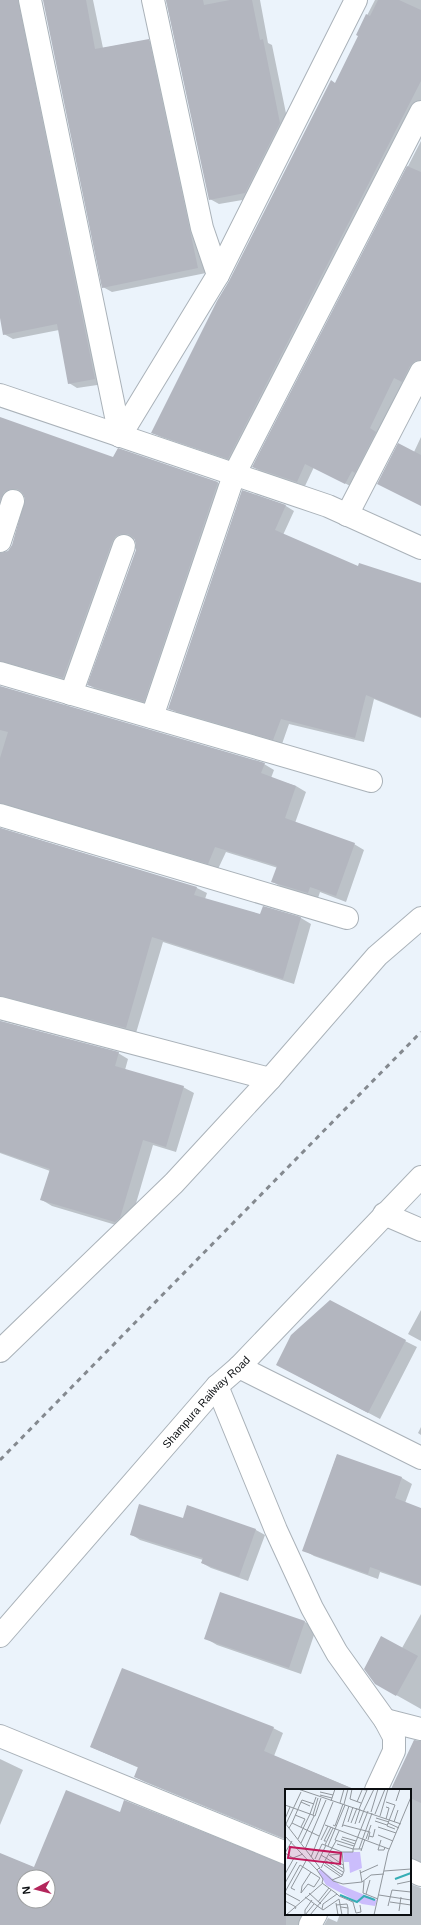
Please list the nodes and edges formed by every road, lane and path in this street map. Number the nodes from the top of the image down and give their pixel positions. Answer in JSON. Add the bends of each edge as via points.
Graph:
{"nodes":[{"id":1,"x":30,"y":0,"type":"edge"},
{"id":2,"x":153,"y":0,"type":"edge"},
{"id":3,"x":356,"y":0,"type":"edge"},
{"id":4,"x":421,"y":112,"type":"edge"},
{"id":5,"x":218,"y":275,"type":"junction"},
{"id":6,"x":421,"y":372,"type":"edge"},
{"id":7,"x":0,"y":395,"type":"edge"},
{"id":8,"x":120,"y":436,"type":"junction"},
{"id":9,"x":234,"y":474,"type":"junction"},
{"id":10,"x":13,"y":501,"type":"dead end"},
{"id":11,"x":347,"y":515,"type":"junction"},
{"id":12,"x":0,"y":541,"type":"edge"},
{"id":13,"x":124,"y":546,"type":"dead end"},
{"id":14,"x":421,"y":548,"type":"edge"},
{"id":15,"x":0,"y":673,"type":"edge"},
{"id":16,"x":71,"y":694,"type":"junction"},
{"id":17,"x":152,"y":717,"type":"junction"},
{"id":18,"x":371,"y":781,"type":"dead end"},
{"id":19,"x":0,"y":815,"type":"edge"},
{"id":20,"x":347,"y":918,"type":"dead end"},
{"id":21,"x":421,"y":918,"type":"edge"},
{"id":22,"x":0,"y":1008,"type":"edge"},
{"id":23,"x":270,"y":1079,"type":"junction"},
{"id":24,"x":421,"y":1177,"type":"edge"},
{"id":25,"x":384,"y":1214,"type":"junction"},
{"id":26,"x":421,"y":1230,"type":"edge"},
{"id":27,"x":0,"y":1351,"type":"edge"},
{"id":28,"x":239,"y":1367,"type":"junction"},
{"id":29,"x":217,"y":1386,"type":"junction"},
{"id":30,"x":421,"y":1458,"type":"edge"},
{"id":31,"x":0,"y":1636,"type":"edge"},
{"id":32,"x":385,"y":1720,"type":"junction"},
{"id":33,"x":421,"y":1729,"type":"edge"},
{"id":34,"x":0,"y":1736,"type":"edge"},
{"id":35,"x":376,"y":1789,"type":"edge"},
{"id":36,"x":285,"y":1852,"type":"edge"},
{"id":37,"x":411,"y":1870,"type":"edge"},
{"id":38,"x":421,"y":1875,"type":"edge"},
{"id":39,"x":315,"y":1915,"type":"edge"},
{"id":40,"x":310,"y":1925,"type":"edge"}],
"edges":[{"from":1,"to":8,"type":"street"},
{"from":2,"to":5,"type":"street","via":[[202,228]]},
{"from":3,"to":5,"type":"street"},
{"from":4,"to":9,"type":"street"},
{"from":5,"to":8,"type":"street"},
{"from":6,"to":11,"type":"street"},
{"from":7,"to":8,"type":"street"},
{"from":8,"to":9,"type":"street"},
{"from":9,"to":11,"type":"street"},
{"from":9,"to":17,"type":"street"},
{"from":10,"to":12,"type":"street"},
{"from":11,"to":14,"type":"street"},
{"from":13,"to":16,"type":"street"},
{"from":15,"to":16,"type":"street"},
{"from":16,"to":17,"type":"street"},
{"from":17,"to":18,"type":"street"},
{"from":19,"to":20,"type":"street"},
{"from":21,"to":23,"type":"street","via":[[377,956]]},
{"from":22,"to":23,"type":"street"},
{"from":23,"to":27,"type":"street","via":[[174,1183]]},
{"from":24,"to":25,"type":"street","name":"Shampura Railway Road"},
{"from":25,"to":26,"type":"street"},
{"from":25,"to":28,"type":"street","name":"Shampura Railway Road"},
{"from":28,"to":29,"type":"street","name":"Shampura Railway Road"},
{"from":28,"to":30,"type":"street"},
{"from":29,"to":31,"type":"street","name":"Shampura Railway Road"},
{"from":29,"to":32,"type":"street","via":[[276,1530],[312,1608],[337,1653]]},
{"from":32,"to":33,"type":"street"},
{"from":32,"to":35,"type":"street","via":[[394,1737],[394,1751]]},
{"from":34,"to":36,"type":"street"},
{"from":37,"to":38,"type":"street"},
{"from":39,"to":40,"type":"street"}]}
